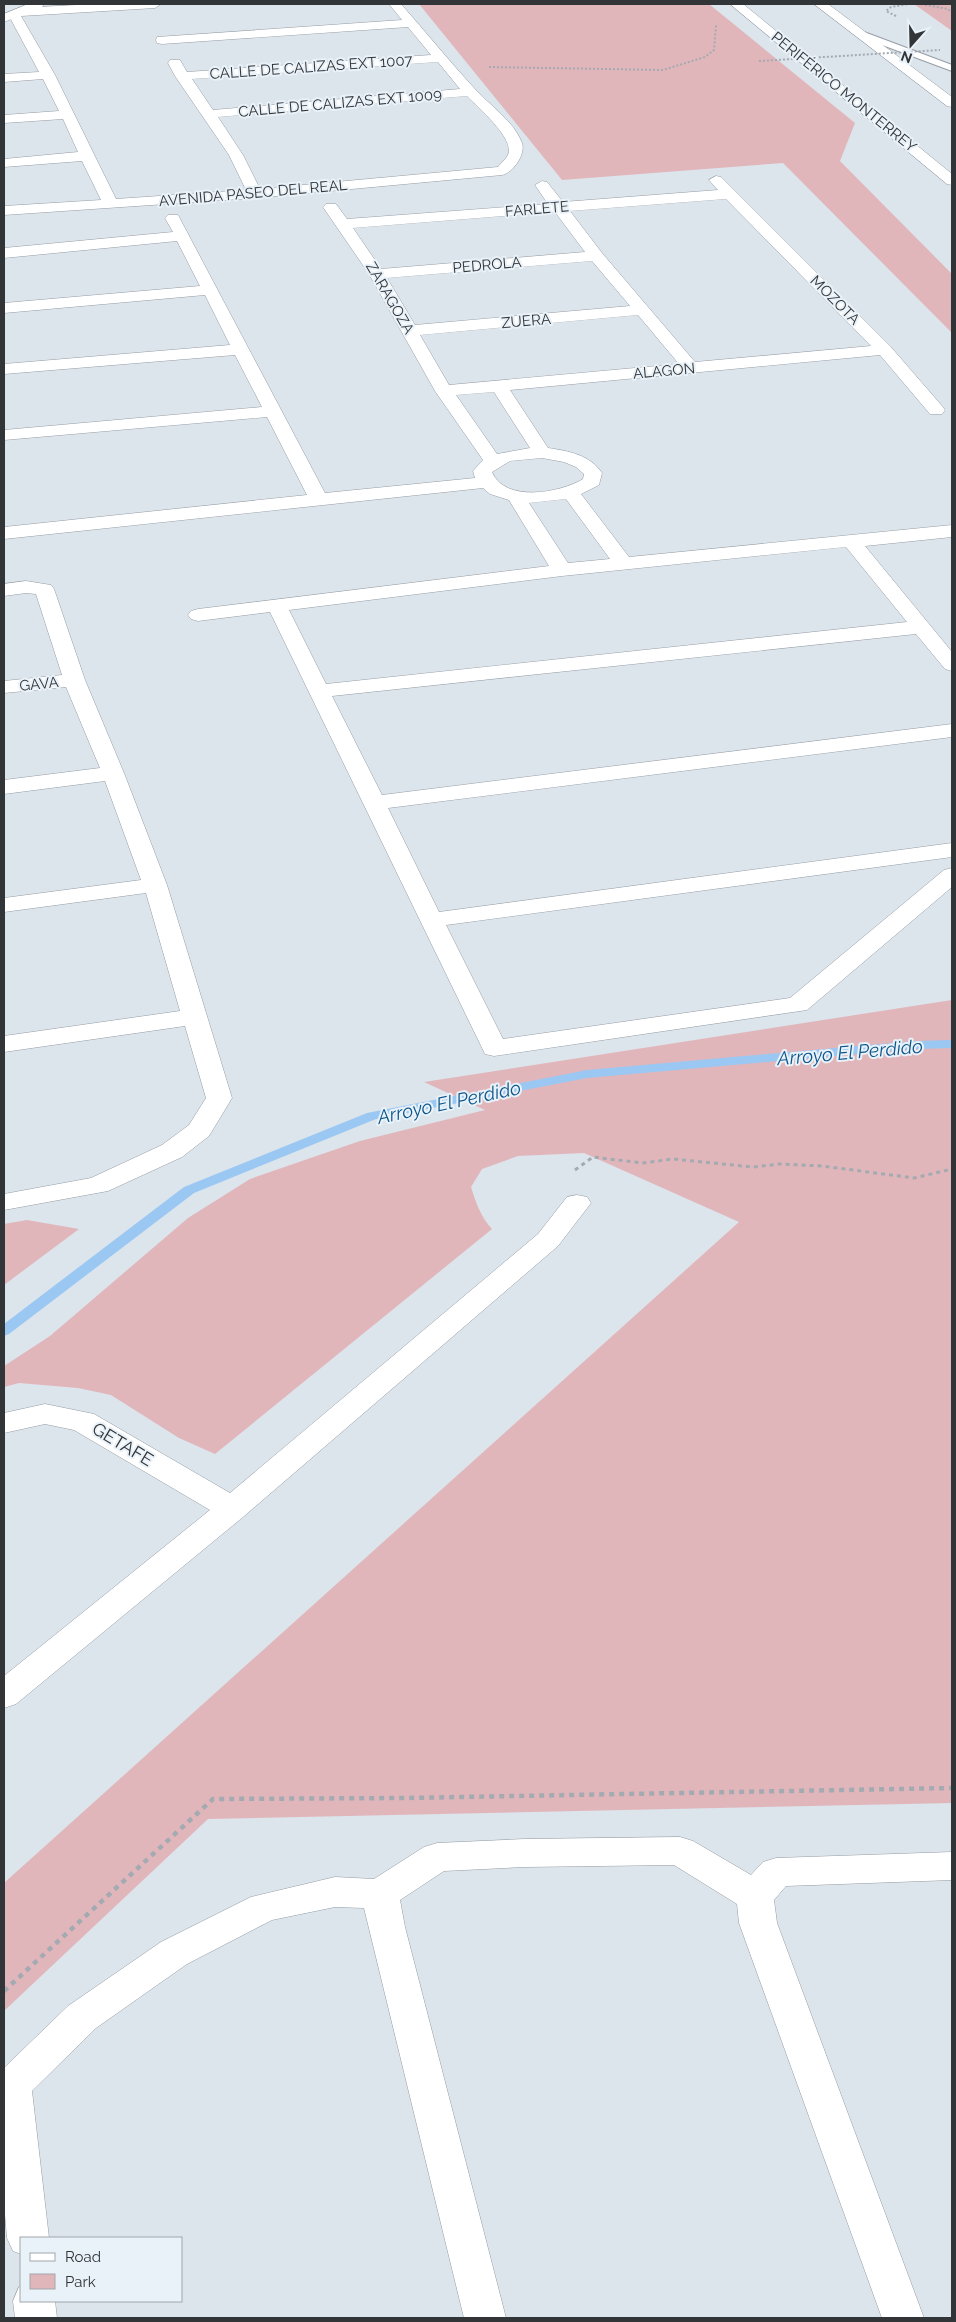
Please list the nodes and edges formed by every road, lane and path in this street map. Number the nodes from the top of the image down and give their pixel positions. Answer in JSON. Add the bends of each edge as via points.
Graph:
{"nodes":[{"id":1,"x":38,"y":4,"type":"edge"},
{"id":2,"x":155,"y":4,"type":"edge"},
{"id":3,"x":395,"y":4,"type":"edge"},
{"id":4,"x":736,"y":4,"type":"edge"},
{"id":5,"x":820,"y":4,"type":"edge"},
{"id":6,"x":910,"y":4,"type":"edge"},
{"id":7,"x":921,"y":4,"type":"edge"},
{"id":8,"x":9,"y":11,"type":"edge"},
{"id":9,"x":952,"y":12,"type":"edge"},
{"id":10,"x":894,"y":15,"type":"dead end"},
{"id":11,"x":411,"y":23,"type":"junction"},
{"id":12,"x":719,"y":25,"type":"dead end"},
{"id":13,"x":152,"y":26,"type":"dead end"},
{"id":14,"x":861,"y":34,"type":"junction"},
{"id":15,"x":162,"y":40,"type":"junction"},
{"id":16,"x":940,"y":50,"type":"dead end"},
{"id":17,"x":440,"y":58,"type":"junction"},
{"id":18,"x":759,"y":61,"type":"dead end"},
{"id":19,"x":952,"y":68,"type":"edge"},
{"id":20,"x":48,"y":75,"type":"junction"},
{"id":21,"x":182,"y":76,"type":"junction"},
{"id":22,"x":4,"y":78,"type":"edge"},
{"id":23,"x":470,"y":92,"type":"junction"},
{"id":24,"x":952,"y":103,"type":"edge"},
{"id":25,"x":68,"y":114,"type":"junction"},
{"id":26,"x":210,"y":114,"type":"junction"},
{"id":27,"x":4,"y":119,"type":"edge"},
{"id":28,"x":88,"y":156,"type":"junction"},
{"id":29,"x":4,"y":163,"type":"edge"},
{"id":30,"x":711,"y":176,"type":"dead end"},
{"id":31,"x":952,"y":181,"type":"edge"},
{"id":32,"x":542,"y":185,"type":"dead end"},
{"id":33,"x":255,"y":194,"type":"junction"},
{"id":34,"x":729,"y":194,"type":"junction"},
{"id":35,"x":111,"y":205,"type":"junction"},
{"id":36,"x":331,"y":207,"type":"dead end"},
{"id":37,"x":560,"y":207,"type":"junction"},
{"id":38,"x":4,"y":211,"type":"edge"},
{"id":39,"x":173,"y":218,"type":"dead end"},
{"id":40,"x":345,"y":224,"type":"junction"},
{"id":41,"x":182,"y":236,"type":"junction"},
{"id":42,"x":4,"y":253,"type":"edge"},
{"id":43,"x":596,"y":256,"type":"junction"},
{"id":44,"x":377,"y":274,"type":"junction"},
{"id":45,"x":210,"y":290,"type":"junction"},
{"id":46,"x":4,"y":308,"type":"edge"},
{"id":47,"x":643,"y":310,"type":"junction"},
{"id":48,"x":409,"y":331,"type":"junction"},
{"id":49,"x":241,"y":349,"type":"junction"},
{"id":50,"x":884,"y":350,"type":"junction"},
{"id":51,"x":691,"y":368,"type":"junction"},
{"id":52,"x":4,"y":369,"type":"edge"},
{"id":53,"x":499,"y":386,"type":"junction"},
{"id":54,"x":444,"y":392,"type":"junction"},
{"id":55,"x":936,"y":410,"type":"dead end"},
{"id":56,"x":273,"y":411,"type":"junction"},
{"id":57,"x":4,"y":435,"type":"edge"},
{"id":58,"x":542,"y":453,"type":"junction"},
{"id":59,"x":493,"y":461,"type":"junction"},
{"id":60,"x":486,"y":482,"type":"junction"},
{"id":61,"x":571,"y":493,"type":"junction"},
{"id":62,"x":515,"y":495,"type":"junction"},
{"id":63,"x":318,"y":498,"type":"junction"},
{"id":64,"x":952,"y":531,"type":"edge"},
{"id":65,"x":4,"y":533,"type":"edge"},
{"id":66,"x":850,"y":541,"type":"junction"},
{"id":67,"x":624,"y":564,"type":"junction"},
{"id":68,"x":562,"y":570,"type":"junction"},
{"id":69,"x":4,"y":590,"type":"edge"},
{"id":70,"x":277,"y":605,"type":"junction"},
{"id":71,"x":198,"y":615,"type":"dead end"},
{"id":72,"x":921,"y":627,"type":"junction"},
{"id":73,"x":952,"y":665,"type":"edge"},
{"id":74,"x":74,"y":680,"type":"junction"},
{"id":75,"x":4,"y":687,"type":"edge"},
{"id":76,"x":319,"y":691,"type":"junction"},
{"id":77,"x":952,"y":730,"type":"edge"},
{"id":78,"x":113,"y":773,"type":"junction"},
{"id":79,"x":4,"y":787,"type":"edge"},
{"id":80,"x":374,"y":803,"type":"junction"},
{"id":81,"x":952,"y":850,"type":"edge"},
{"id":82,"x":952,"y":875,"type":"edge"},
{"id":83,"x":155,"y":884,"type":"junction"},
{"id":84,"x":4,"y":906,"type":"edge"},
{"id":85,"x":431,"y":920,"type":"junction"},
{"id":86,"x":195,"y":1017,"type":"junction"},
{"id":87,"x":4,"y":1044,"type":"edge"},
{"id":88,"x":952,"y":1169,"type":"edge"},
{"id":89,"x":4,"y":1202,"type":"edge"},
{"id":90,"x":577,"y":1204,"type":"joint"},
{"id":91,"x":4,"y":1423,"type":"edge"},
{"id":92,"x":232,"y":1509,"type":"junction"},
{"id":93,"x":4,"y":1695,"type":"edge"},
{"id":94,"x":952,"y":1866,"type":"edge"},
{"id":95,"x":380,"y":1894,"type":"junction"},
{"id":96,"x":755,"y":1896,"type":"junction"},
{"id":97,"x":8,"y":2089,"type":"edge"},
{"id":98,"x":28,"y":2237,"type":"edge"},
{"id":99,"x":34,"y":2302,"type":"edge"},
{"id":100,"x":36,"y":2318,"type":"edge"},
{"id":101,"x":485,"y":2318,"type":"edge"},
{"id":102,"x":902,"y":2318,"type":"edge"}],
"edges":[{"from":1,"to":8,"type":"main road"},
{"from":2,"to":8,"type":"main road"},
{"from":3,"to":11,"type":"main road"},
{"from":4,"to":31,"type":"main road","name":"PERIFÉRICO MONTERREY"},
{"from":5,"to":14,"type":"main road"},
{"from":6,"to":10,"type":"path","via":[[886,11]]},
{"from":7,"to":9,"type":"path"},
{"from":8,"to":20,"type":"main road"},
{"from":11,"to":15,"type":"main road"},
{"from":11,"to":17,"type":"main road"},
{"from":12,"to":17,"type":"path","via":[[715,25],[714,50],[705,57],[663,70],[469,67]]},
{"from":13,"to":15,"type":"main road"},
{"from":14,"to":19,"type":"lane"},
{"from":14,"to":24,"type":"main road"},
{"from":15,"to":21,"type":"main road"},
{"from":16,"to":18,"type":"path","bridge":true},
{"from":17,"to":21,"type":"main road","name":"CALLE DE CALIZAS EXT 1007"},
{"from":17,"to":23,"type":"main road"},
{"from":20,"to":22,"type":"main road"},
{"from":20,"to":25,"type":"main road"},
{"from":21,"to":26,"type":"main road"},
{"from":23,"to":26,"type":"main road","name":"CALLE DE CALIZAS EXT 1009"},
{"from":23,"to":33,"type":"main road","name":"AVENIDA PASEO DEL REAL","via":[[511,134],[516,145],[515,155],[502,171]]},
{"from":25,"to":27,"type":"main road"},
{"from":25,"to":28,"type":"main road"},
{"from":26,"to":33,"type":"main road","via":[[236,155]]},
{"from":28,"to":29,"type":"main road"},
{"from":28,"to":35,"type":"main road"},
{"from":30,"to":34,"type":"main road","name":"MOZOTA"},
{"from":32,"to":37,"type":"main road"},
{"from":33,"to":35,"type":"main road","name":"AVENIDA PASEO DEL REAL"},
{"from":34,"to":37,"type":"main road","name":"FARLETE"},
{"from":34,"to":50,"type":"main road","name":"MOZOTA"},
{"from":35,"to":38,"type":"main road","name":"AVENIDA PASEO DEL REAL"},
{"from":36,"to":40,"type":"main road","name":"ZARAGOZA"},
{"from":37,"to":40,"type":"main road","name":"FARLETE"},
{"from":37,"to":43,"type":"main road"},
{"from":39,"to":41,"type":"main road"},
{"from":40,"to":44,"type":"main road","name":"ZARAGOZA"},
{"from":41,"to":42,"type":"main road"},
{"from":41,"to":45,"type":"main road"},
{"from":43,"to":44,"type":"main road","name":"PEDROLA"},
{"from":43,"to":47,"type":"main road"},
{"from":44,"to":48,"type":"main road","name":"ZARAGOZA"},
{"from":45,"to":46,"type":"main road"},
{"from":45,"to":49,"type":"main road"},
{"from":47,"to":48,"type":"main road","name":"ZUERA"},
{"from":47,"to":51,"type":"main road"},
{"from":48,"to":54,"type":"main road","name":"ZARAGOZA"},
{"from":49,"to":52,"type":"main road"},
{"from":49,"to":56,"type":"main road"},
{"from":50,"to":51,"type":"main road","name":"ALAGON"},
{"from":50,"to":55,"type":"main road","name":"MOZOTA"},
{"from":51,"to":53,"type":"main road","name":"ALAGON"},
{"from":53,"to":54,"type":"main road","name":"ALAGON"},
{"from":53,"to":58,"type":"main road"},
{"from":54,"to":59,"type":"main road","name":"ZARAGOZA"},
{"from":56,"to":57,"type":"main road"},
{"from":56,"to":63,"type":"main road"},
{"from":58,"to":59,"type":"main road","via":[[507,456]]},
{"from":58,"to":61,"type":"main road","via":[[576,460],[588,466],[593,473],[592,481]]},
{"from":59,"to":60,"type":"main road","via":[[482,471]]},
{"from":60,"to":62,"type":"main road"},
{"from":60,"to":63,"type":"main road"},
{"from":61,"to":62,"type":"main road","via":[[544,497]]},
{"from":61,"to":67,"type":"main road"},
{"from":62,"to":68,"type":"main road"},
{"from":63,"to":65,"type":"main road"},
{"from":64,"to":66,"type":"main road"},
{"from":66,"to":67,"type":"main road"},
{"from":66,"to":72,"type":"main road"},
{"from":67,"to":68,"type":"main road"},
{"from":68,"to":70,"type":"main road"},
{"from":69,"to":74,"type":"main road","via":[[44,589]]},
{"from":70,"to":71,"type":"main road"},
{"from":70,"to":76,"type":"main road"},
{"from":72,"to":73,"type":"main road"},
{"from":72,"to":76,"type":"main road"},
{"from":74,"to":75,"type":"main road","name":"GAVA"},
{"from":74,"to":78,"type":"main road"},
{"from":76,"to":80,"type":"main road"},
{"from":77,"to":80,"type":"main road"},
{"from":78,"to":79,"type":"main road"},
{"from":78,"to":83,"type":"main road"},
{"from":80,"to":85,"type":"main road"},
{"from":81,"to":85,"type":"main road"},
{"from":82,"to":85,"type":"main road","via":[[798,1005],[494,1048]]},
{"from":83,"to":84,"type":"main road"},
{"from":83,"to":86,"type":"main road"},
{"from":86,"to":87,"type":"main road"},
{"from":86,"to":89,"type":"main road","via":[[219,1098],[199,1130],[172,1151],[98,1185]]},
{"from":88,"to":90,"type":"path","via":[[914,1178],[822,1166],[780,1164],[753,1167],[673,1159],[642,1163],[593,1157],[574,1170]]},
{"from":90,"to":92,"type":"main road","via":[[548,1240]]},
{"from":91,"to":92,"type":"main road","name":"GETAFE","via":[[45,1414],[83,1421]]},
{"from":92,"to":93,"type":"main road"},
{"from":94,"to":96,"type":"main road","via":[[776,1872]]},
{"from":95,"to":96,"type":"main road","via":[[438,1857],[680,1851]]},
{"from":95,"to":97,"type":"main road","via":[[335,1892],[264,1907],[174,1953],[82,2017]]},
{"from":95,"to":101,"type":"main road"},
{"from":96,"to":102,"type":"main road","via":[[758,1923]]},
{"from":97,"to":98,"type":"main road"},
{"from":99,"to":100,"type":"main road"}]}
